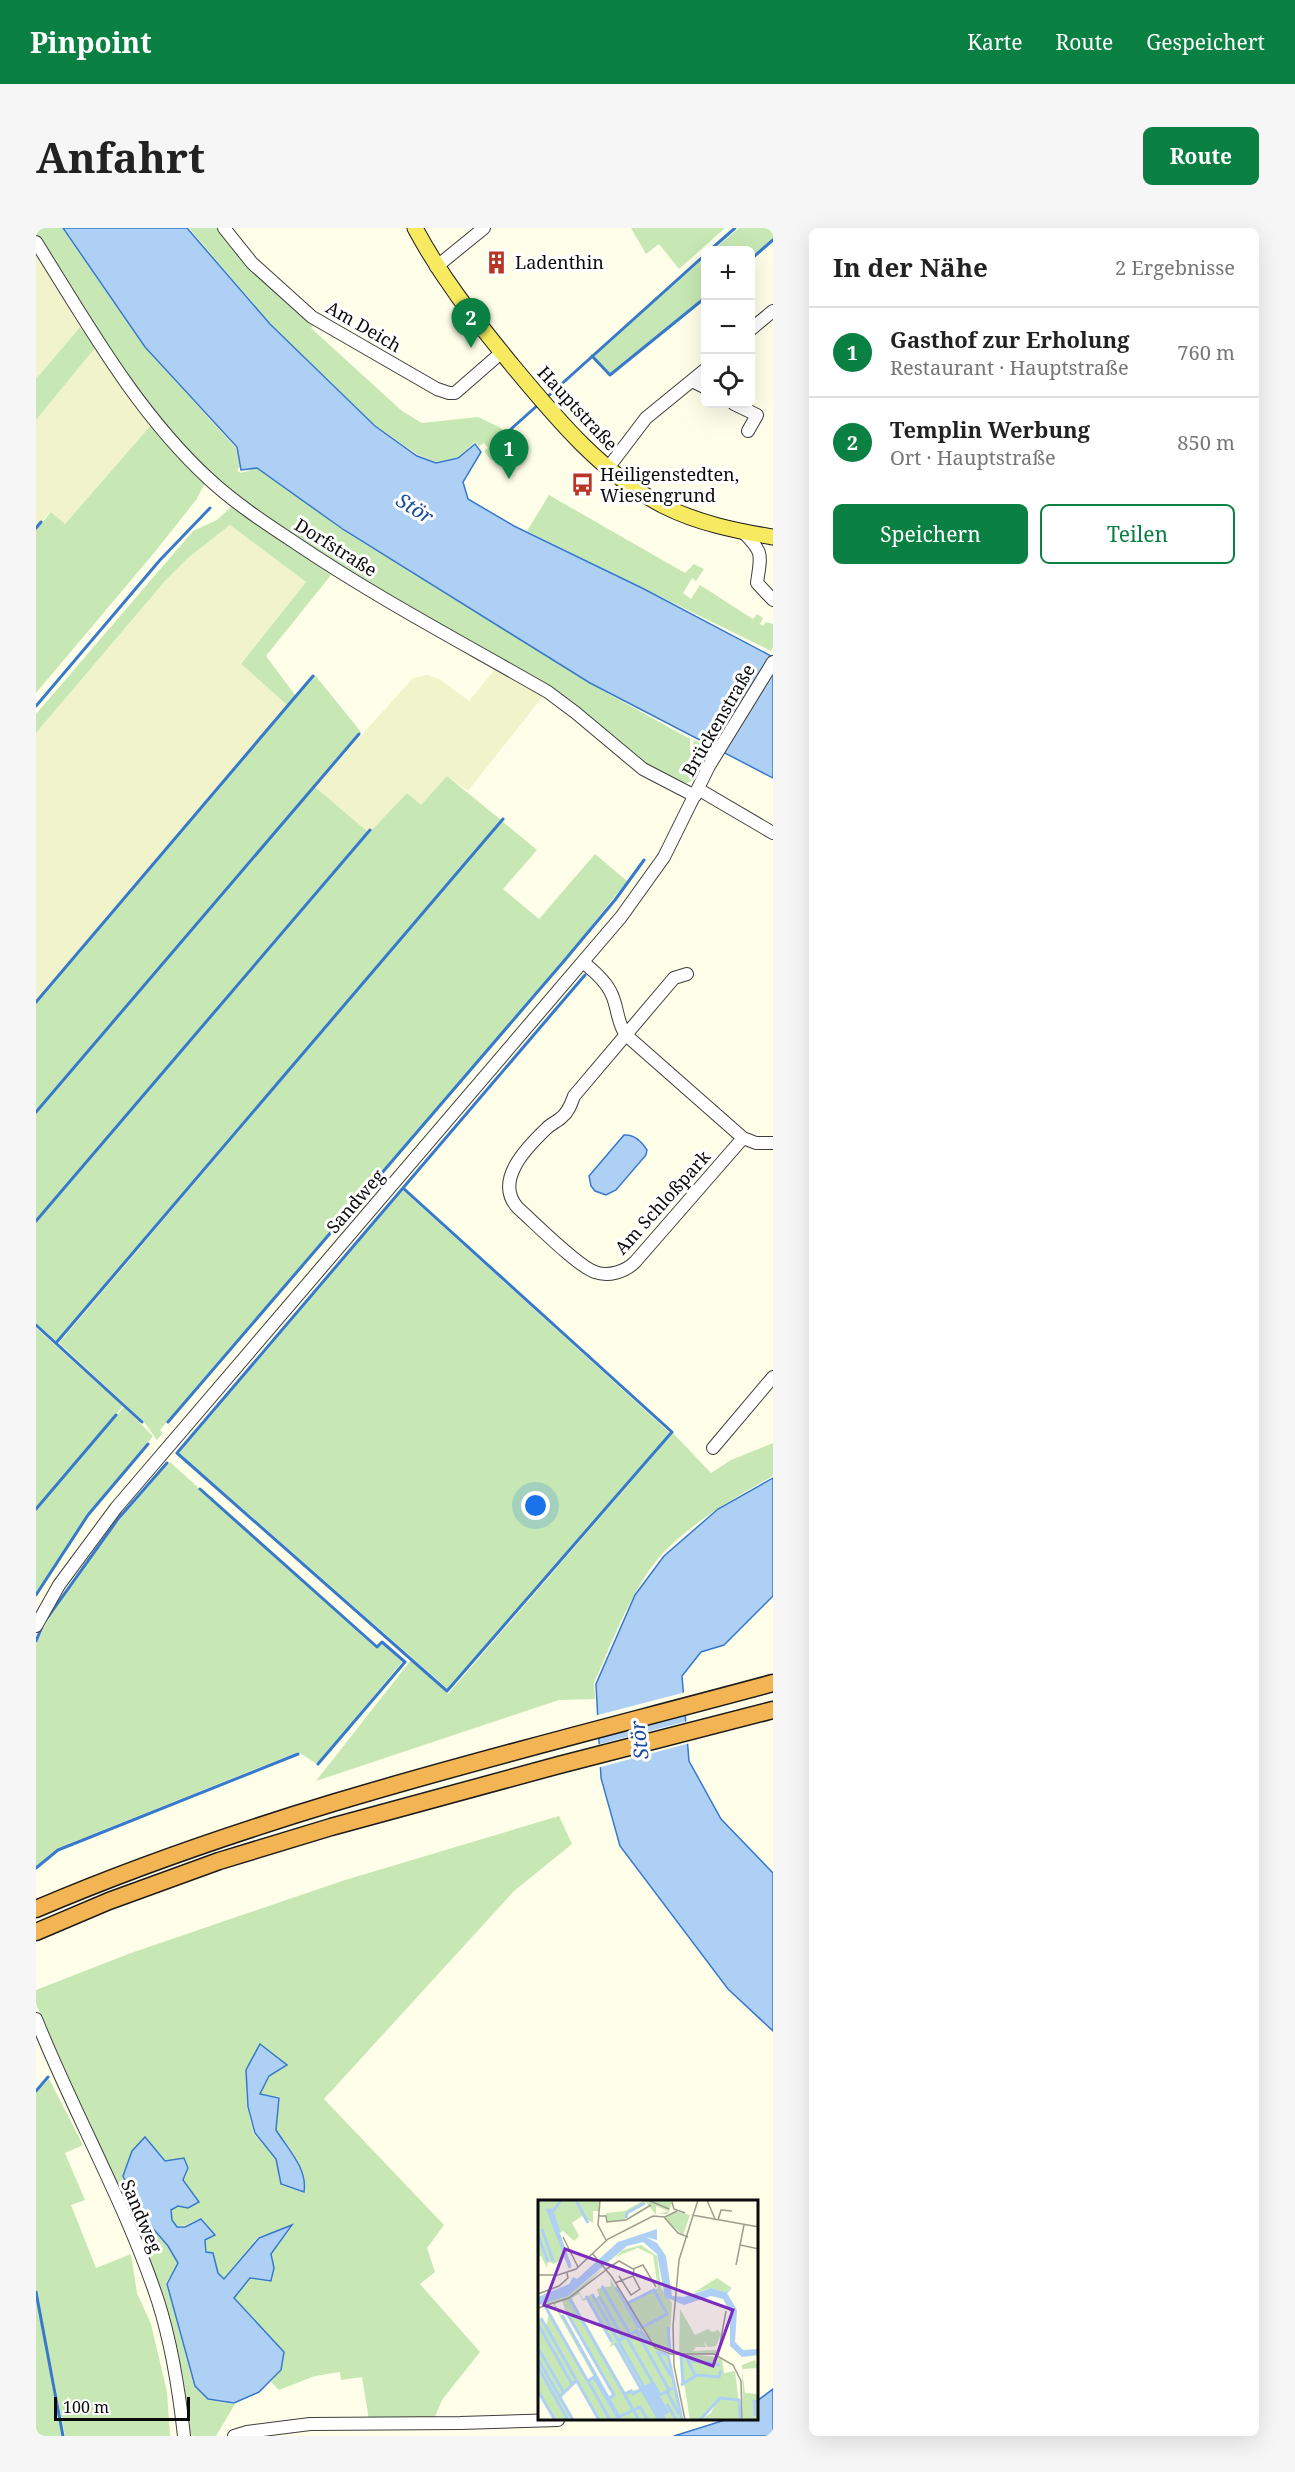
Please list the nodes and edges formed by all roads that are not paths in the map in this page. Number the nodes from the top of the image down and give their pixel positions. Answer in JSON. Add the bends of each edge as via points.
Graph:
{"nodes":[{"id":1,"x":224,"y":228,"type":"edge"},
{"id":2,"x":415,"y":228,"type":"edge"},
{"id":3,"x":484,"y":228,"type":"edge"},
{"id":4,"x":36,"y":242,"type":"edge"},
{"id":5,"x":436,"y":267,"type":"junction"},
{"id":6,"x":773,"y":311,"type":"edge"},
{"id":7,"x":755,"y":326,"type":"edge"},
{"id":8,"x":502,"y":352,"type":"junction"},
{"id":9,"x":701,"y":373,"type":"edge"},
{"id":10,"x":692,"y":381,"type":"junction"},
{"id":11,"x":701,"y":386,"type":"edge"},
{"id":12,"x":742,"y":408,"type":"edge"},
{"id":13,"x":748,"y":431,"type":"dead end"},
{"id":14,"x":608,"y":468,"type":"junction"},
{"id":15,"x":743,"y":532,"type":"junction"},
{"id":16,"x":773,"y":537,"type":"edge"},
{"id":17,"x":773,"y":600,"type":"edge"},
{"id":18,"x":773,"y":662,"type":"edge"},
{"id":19,"x":697,"y":793,"type":"junction"},
{"id":20,"x":773,"y":833,"type":"edge"},
{"id":21,"x":584,"y":963,"type":"junction"},
{"id":22,"x":687,"y":974,"type":"dead end"},
{"id":23,"x":626,"y":1035,"type":"junction"},
{"id":24,"x":743,"y":1137,"type":"junction"},
{"id":25,"x":773,"y":1143,"type":"edge"},
{"id":26,"x":773,"y":1377,"type":"edge"},
{"id":27,"x":713,"y":1448,"type":"dead end"},
{"id":28,"x":36,"y":1626,"type":"edge"},
{"id":29,"x":773,"y":1683,"type":"edge"},
{"id":30,"x":773,"y":1710,"type":"edge"},
{"id":31,"x":36,"y":1909,"type":"edge"},
{"id":32,"x":36,"y":1932,"type":"edge"},
{"id":33,"x":36,"y":2019,"type":"edge"},
{"id":34,"x":538,"y":2421,"type":"edge"},
{"id":35,"x":184,"y":2436,"type":"edge"},
{"id":36,"x":234,"y":2436,"type":"edge"}],
"edges":[{"from":1,"to":8,"type":"street","name":"Am Deich","via":[[252,263],[312,317],[437,389],[455,393]]},
{"from":2,"to":5,"type":"main road","name":"Hauptstraße"},
{"from":3,"to":5,"type":"street"},
{"from":4,"to":19,"type":"street","name":"Dorfstraße","via":[[128,385],[179,449],[216,485],[319,560],[548,693],[643,770]]},
{"from":5,"to":8,"type":"main road","name":"Hauptstraße"},
{"from":6,"to":7,"type":"street"},
{"from":8,"to":14,"type":"main road","name":"Hauptstraße"},
{"from":9,"to":10,"type":"street"},
{"from":10,"to":11,"type":"street"},
{"from":10,"to":14,"type":"street","via":[[646,418]]},
{"from":12,"to":13,"type":"street","via":[[756,415]]},
{"from":14,"to":15,"type":"main road","name":"Hauptstraße","via":[[665,506],[697,520]]},
{"from":15,"to":16,"type":"main road","name":"Hauptstraße"},
{"from":15,"to":17,"type":"street","via":[[759,549],[757,583]]},
{"from":18,"to":19,"type":"street","name":"Brückenstraße"},
{"from":19,"to":20,"type":"street","name":"Dorfstraße"},
{"from":19,"to":21,"type":"street","name":"Sandweg","via":[[664,857]]},
{"from":21,"to":23,"type":"street","via":[[608,987]]},
{"from":21,"to":28,"type":"street","name":"Sandweg","via":[[116,1508],[59,1585]]},
{"from":22,"to":23,"type":"street","name":"Am Schloßpark","via":[[674,978]]},
{"from":23,"to":24,"type":"street"},
{"from":23,"to":24,"type":"street","name":"Am Schloßpark","via":[[574,1096],[563,1116],[547,1127],[510,1173],[511,1198],[518,1208],[586,1268],[598,1273],[622,1271],[634,1262]]},
{"from":24,"to":25,"type":"street","via":[[756,1143]]},
{"from":26,"to":27,"type":"street"},
{"from":29,"to":31,"type":"highway","via":[[247,1830]]},
{"from":30,"to":32,"type":"highway","via":[[525,1774],[230,1858]]},
{"from":33,"to":35,"type":"street","name":"Sandweg","via":[[158,2301],[173,2360]]},
{"from":34,"to":36,"type":"street","via":[[310,2424]]}]}
